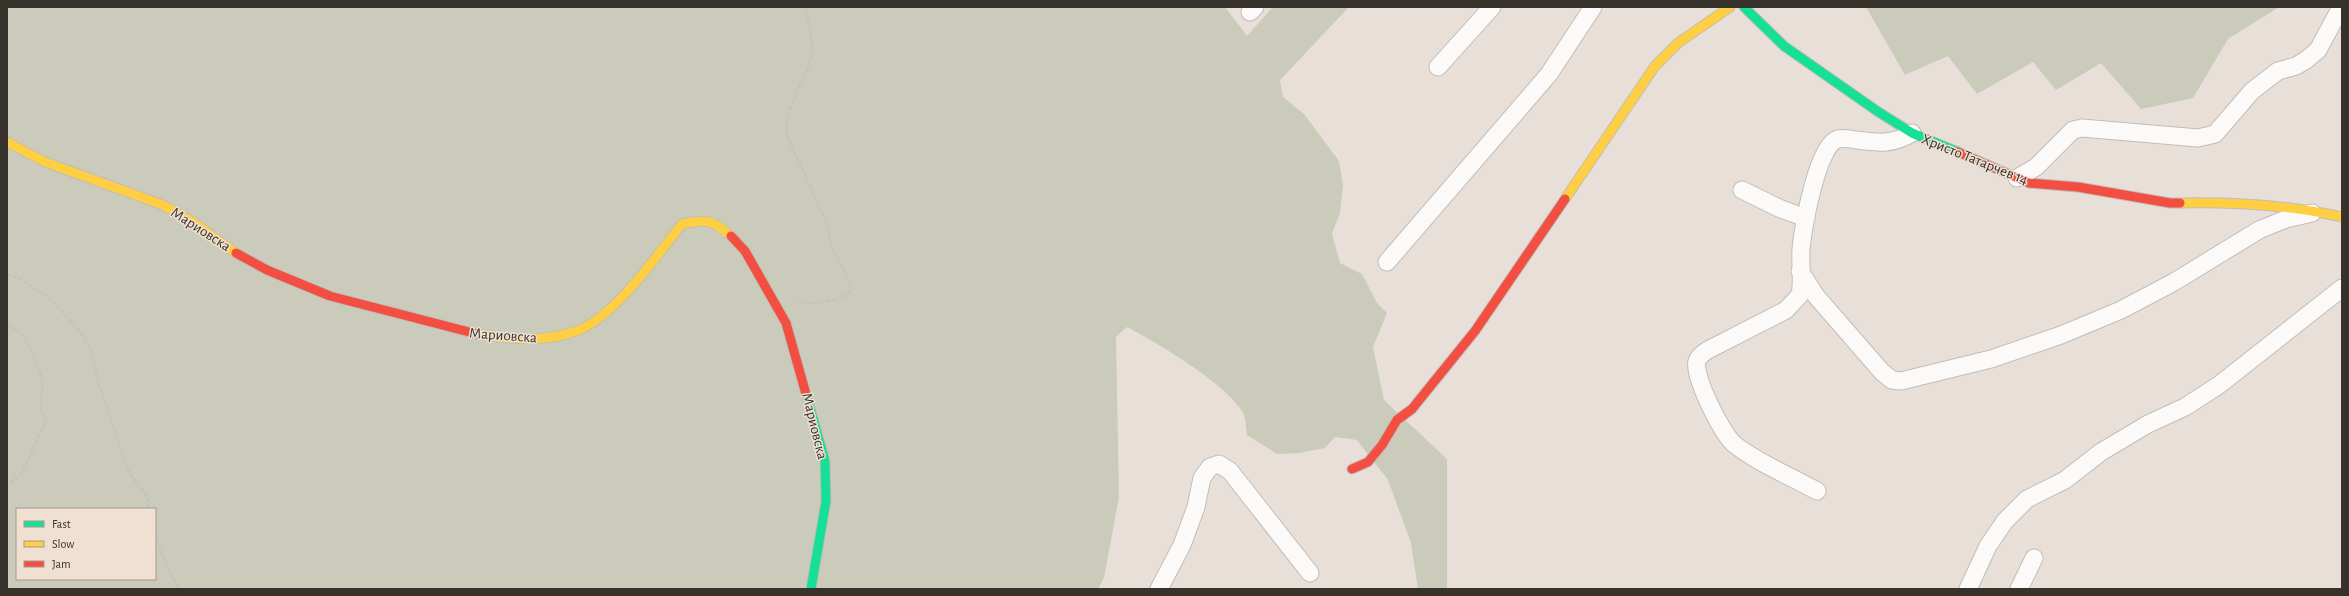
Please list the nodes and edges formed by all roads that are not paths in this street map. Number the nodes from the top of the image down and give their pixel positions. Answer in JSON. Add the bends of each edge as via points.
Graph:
{"nodes":[{"id":1,"x":1492,"y":7,"type":"edge"},
{"id":2,"x":1593,"y":7,"type":"edge"},
{"id":3,"x":1730,"y":7,"type":"edge"},
{"id":4,"x":1744,"y":7,"type":"edge"},
{"id":5,"x":2341,"y":7,"type":"edge"},
{"id":6,"x":1438,"y":67,"type":"dead end"},
{"id":7,"x":1912,"y":133,"type":"junction"},
{"id":8,"x":7,"y":142,"type":"edge"},
{"id":9,"x":2017,"y":178,"type":"junction"},
{"id":10,"x":1742,"y":190,"type":"dead end"},
{"id":11,"x":2316,"y":212,"type":"junction"},
{"id":12,"x":1806,"y":218,"type":"junction"},
{"id":13,"x":2342,"y":218,"type":"edge"},
{"id":14,"x":1387,"y":262,"type":"dead end"},
{"id":15,"x":1800,"y":271,"type":"junction"},
{"id":16,"x":2342,"y":288,"type":"edge"},
{"id":17,"x":1352,"y":469,"type":"dead end"},
{"id":18,"x":1817,"y":492,"type":"dead end"},
{"id":19,"x":2034,"y":558,"type":"dead end"},
{"id":20,"x":1310,"y":573,"type":"dead end"},
{"id":21,"x":811,"y":589,"type":"edge"},
{"id":22,"x":1158,"y":589,"type":"edge"},
{"id":23,"x":1968,"y":589,"type":"edge"},
{"id":24,"x":2019,"y":589,"type":"edge"}],
"edges":[{"from":1,"to":6,"type":"street"},
{"from":2,"to":14,"type":"street","via":[[1549,74]]},
{"from":3,"to":17,"type":"street","via":[[1678,43],[1655,66],[1475,331],[1412,409],[1397,420],[1368,462]]},
{"from":4,"to":7,"type":"street","name":"Христо Татарчев 14","via":[[1784,46]]},
{"from":5,"to":9,"type":"street","via":[[2318,50],[2296,66],[2278,71],[2252,91],[2215,134],[2198,138],[2082,128],[2073,130],[2036,167]]},
{"from":7,"to":9,"type":"street","name":"Христо Татарчев 14","via":[[1967,154]]},
{"from":7,"to":12,"type":"street","via":[[1890,142],[1840,138],[1834,140],[1824,154]]},
{"from":8,"to":21,"type":"street","name":"Мариовска","via":[[45,162],[163,205],[193,222],[243,258],[330,296],[467,333],[502,338],[540,339],[579,330],[597,320],[612,307],[682,224],[692,220],[715,223],[744,251],[786,323],[825,460],[826,501]]},
{"from":9,"to":11,"type":"street","name":"Христо Татарчев 14","via":[[2029,183],[2078,187],[2170,203],[2224,202],[2303,208]]},
{"from":10,"to":12,"type":"street"},
{"from":11,"to":13,"type":"street","name":"Христо Татарчев 14"},
{"from":11,"to":15,"type":"street","via":[[2286,219],[2259,230],[2174,282],[2121,310],[2067,332],[1991,359],[1901,381],[1892,380],[1882,372],[1816,296]]},
{"from":12,"to":15,"type":"street"},
{"from":15,"to":18,"type":"street","via":[[1800,295],[1792,305],[1708,350],[1700,356],[1697,368],[1702,385],[1729,439]]},
{"from":16,"to":23,"type":"street","via":[[2219,385],[2185,407],[2148,424],[2101,452],[2065,480],[2027,500],[2005,521],[1988,546]]},
{"from":19,"to":24,"type":"street"},
{"from":20,"to":22,"type":"street","via":[[1230,471],[1219,464],[1210,467],[1202,478],[1196,507],[1182,545]]}]}
